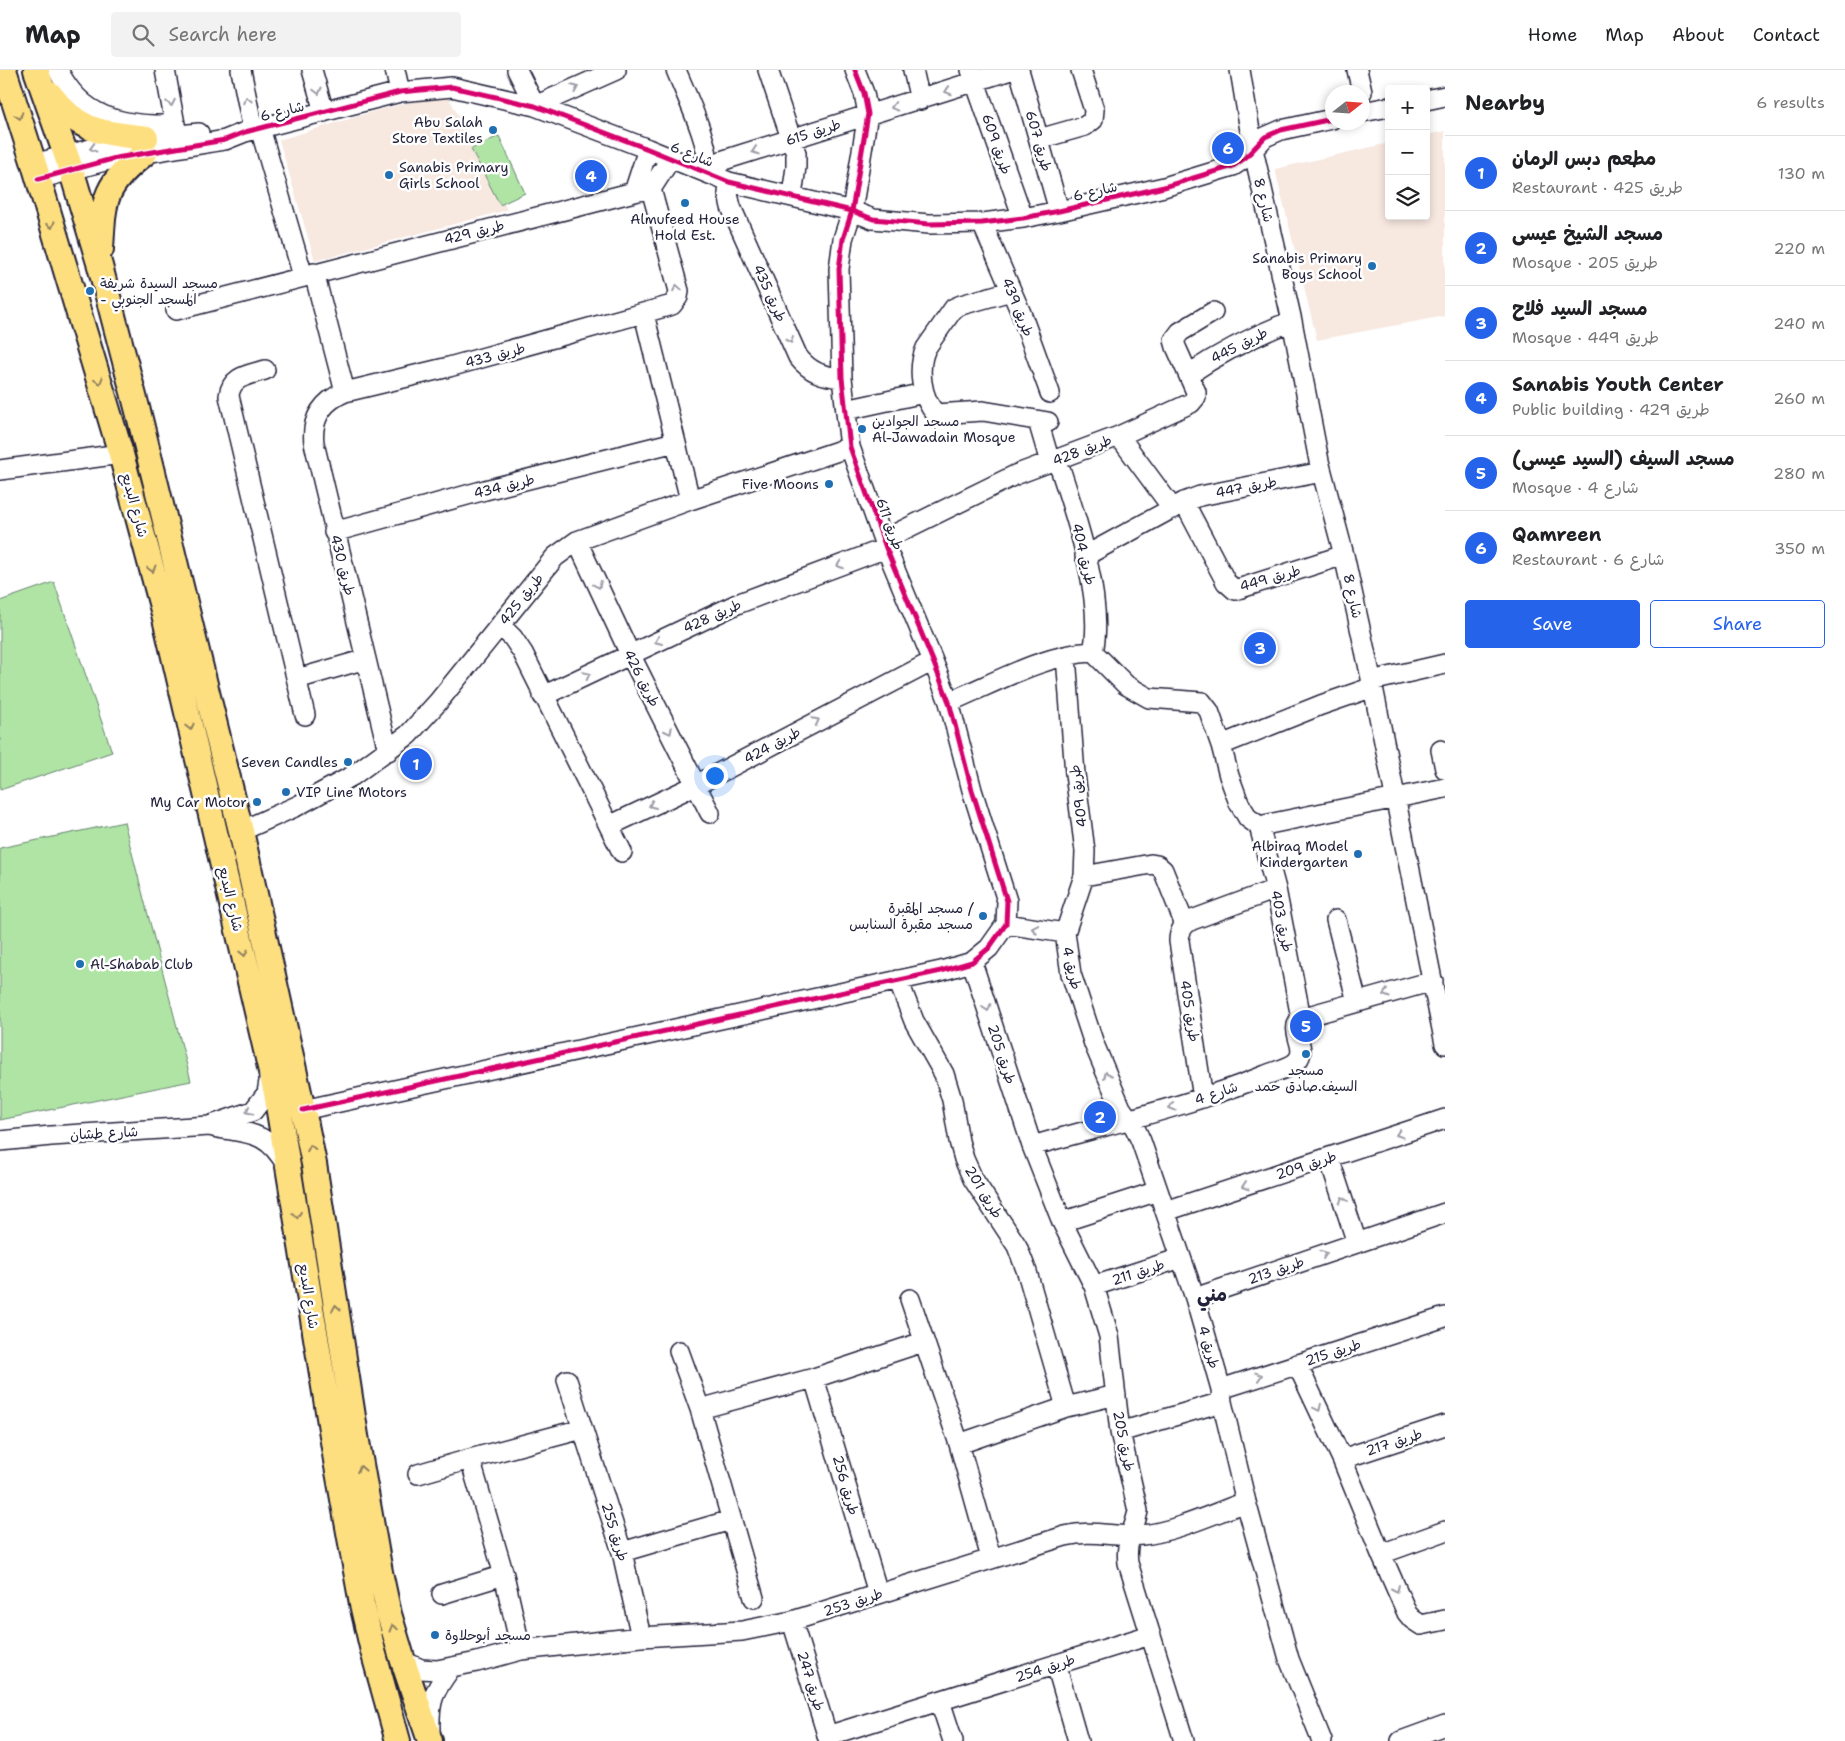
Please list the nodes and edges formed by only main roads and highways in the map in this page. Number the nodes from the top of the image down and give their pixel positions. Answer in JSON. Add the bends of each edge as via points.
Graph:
{"nodes":[{"id":1,"x":4,"y":70,"type":"edge"},
{"id":2,"x":45,"y":74,"type":"edge"},
{"id":3,"x":100,"y":266,"type":"junction"},
{"id":4,"x":398,"y":1741,"type":"edge"},
{"id":5,"x":430,"y":1741,"type":"edge"}],
"edges":[{"from":1,"to":4,"type":"main road","name":"شارع البديع","one_way":true,"via":[[121,454],[164,614],[267,1054],[362,1604]]},
{"from":2,"to":3,"type":"main road","name":"شارع البديع"},
{"from":2,"to":3,"type":"main road","via":[[62,110],[80,123],[146,146],[109,192],[103,214]]},
{"from":5,"to":3,"type":"main road","name":"شارع البديع","one_way":true,"via":[[389,1614],[378,1562],[314,1164],[241,831]]}]}
